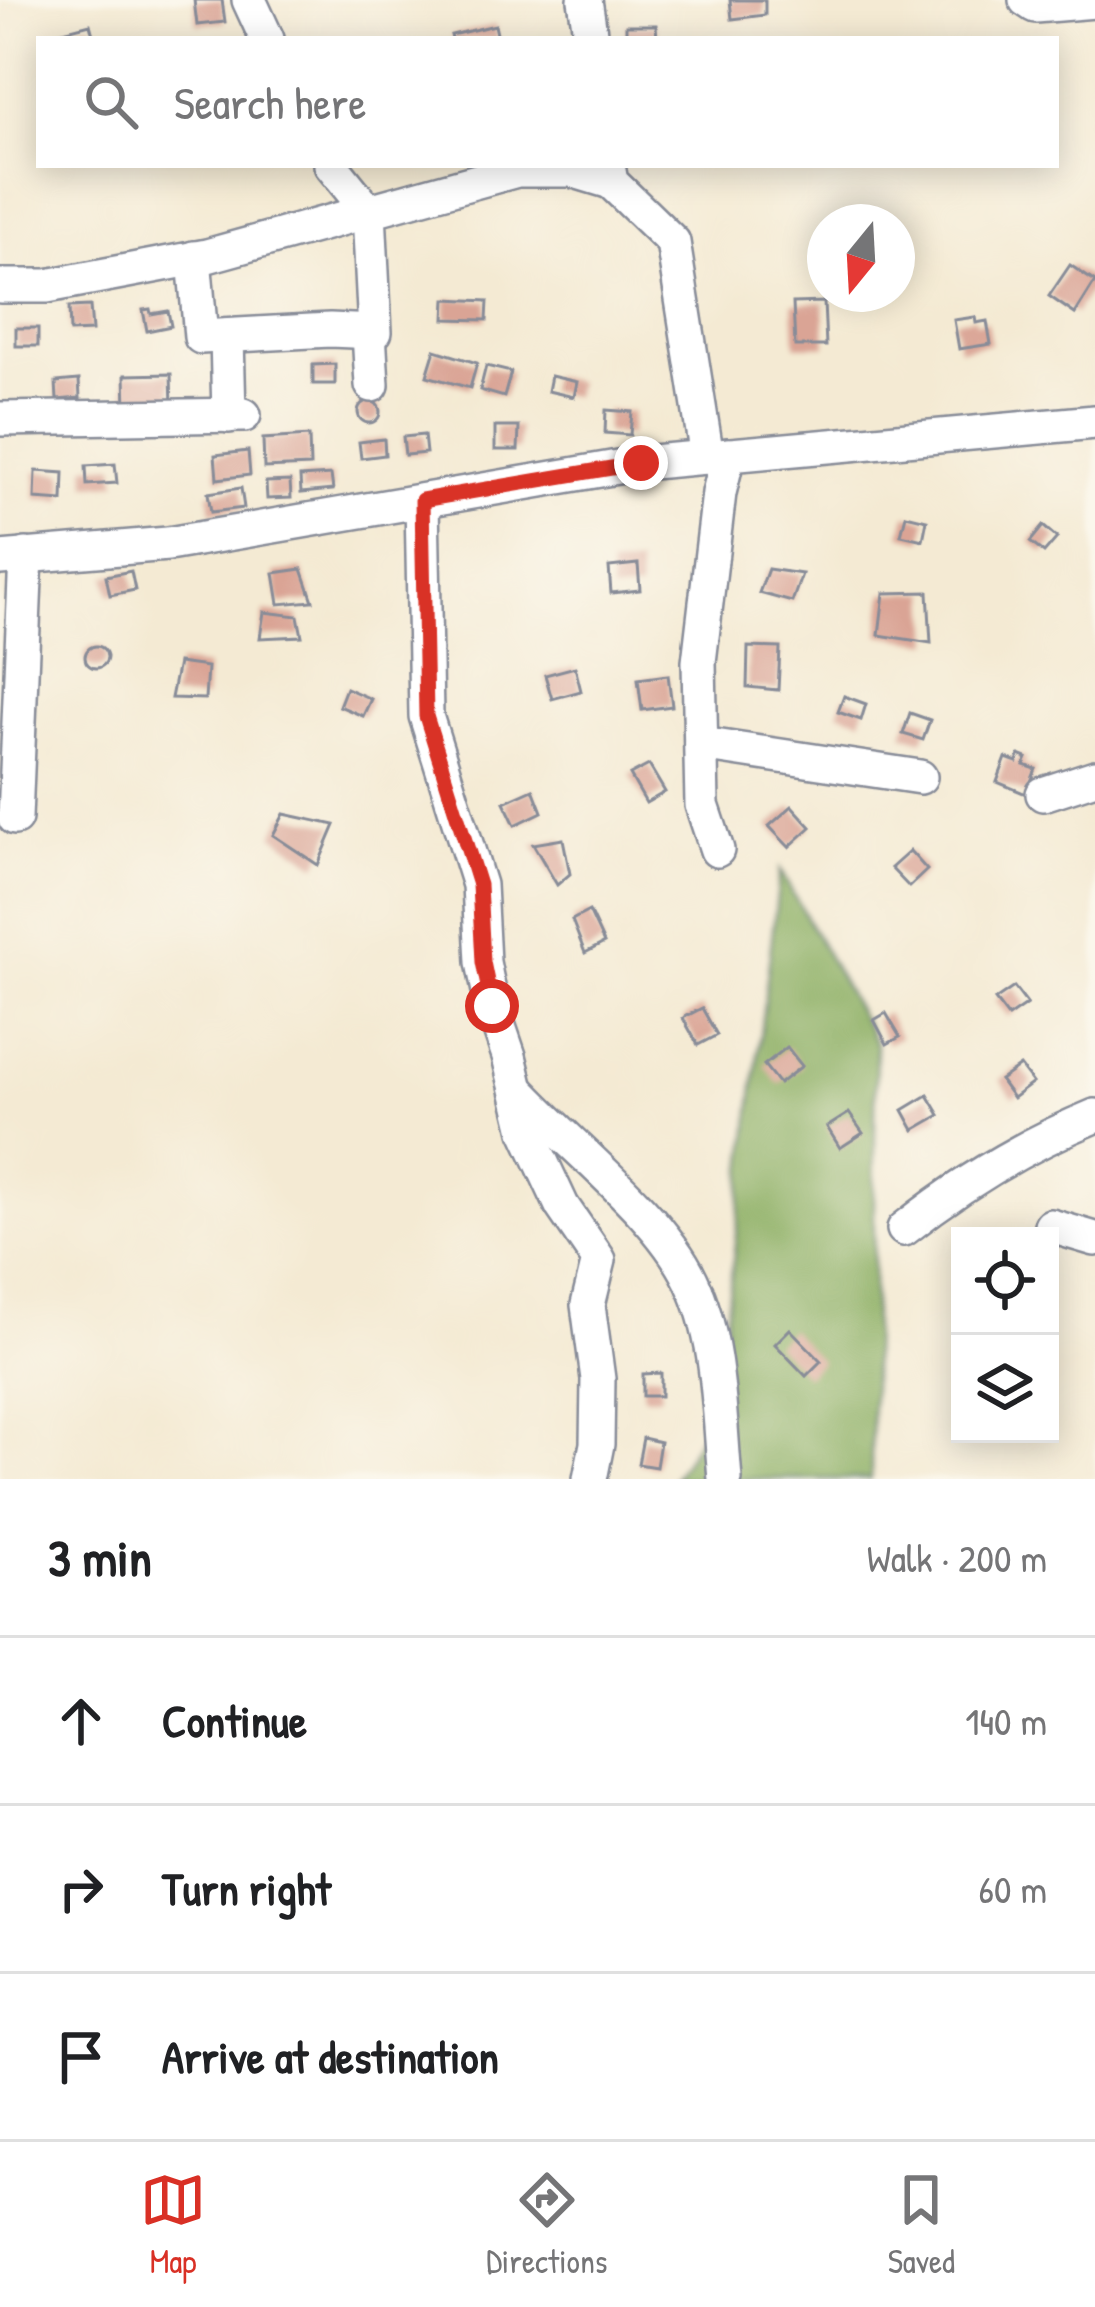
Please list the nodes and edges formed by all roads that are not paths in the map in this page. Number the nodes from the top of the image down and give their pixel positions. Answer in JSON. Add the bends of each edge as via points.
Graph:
{"nodes":[{"id":1,"x":249,"y":0,"type":"edge"},
{"id":2,"x":585,"y":0,"type":"edge"},
{"id":3,"x":1026,"y":0,"type":"edge"},
{"id":4,"x":1095,"y":1,"type":"edge"},
{"id":5,"x":266,"y":36,"type":"edge"},
{"id":6,"x":591,"y":36,"type":"edge"},
{"id":7,"x":334,"y":168,"type":"edge"},
{"id":8,"x":609,"y":173,"type":"edge"},
{"id":9,"x":369,"y":212,"type":"junction"},
{"id":10,"x":194,"y":258,"type":"junction"},
{"id":11,"x":0,"y":286,"type":"edge"},
{"id":12,"x":369,"y":332,"type":"junction"},
{"id":13,"x":227,"y":336,"type":"junction"},
{"id":14,"x":372,"y":385,"type":"dead end"},
{"id":15,"x":0,"y":419,"type":"edge"},
{"id":16,"x":1095,"y":422,"type":"edge"},
{"id":17,"x":718,"y":456,"type":"junction"},
{"id":18,"x":422,"y":500,"type":"junction"},
{"id":19,"x":13,"y":556,"type":"edge"},
{"id":20,"x":701,"y":744,"type":"junction"},
{"id":21,"x":920,"y":777,"type":"dead end"},
{"id":22,"x":1095,"y":777,"type":"edge"},
{"id":23,"x":1043,"y":794,"type":"dead end"},
{"id":24,"x":15,"y":818,"type":"dead end"},
{"id":25,"x":717,"y":850,"type":"dead end"},
{"id":26,"x":517,"y":1089,"type":"junction"},
{"id":27,"x":1095,"y":1116,"type":"edge"},
{"id":28,"x":1051,"y":1226,"type":"dead end"},
{"id":29,"x":904,"y":1229,"type":"dead end"},
{"id":30,"x":1095,"y":1239,"type":"edge"},
{"id":31,"x":590,"y":1479,"type":"edge"},
{"id":32,"x":725,"y":1479,"type":"edge"}],
"edges":[{"from":1,"to":5,"type":"street"},
{"from":2,"to":6,"type":"street"},
{"from":3,"to":4,"type":"street"},
{"from":7,"to":9,"type":"street"},
{"from":8,"to":9,"type":"street","via":[[517,170]]},
{"from":8,"to":17,"type":"street","via":[[673,242]]},
{"from":9,"to":10,"type":"street"},
{"from":9,"to":12,"type":"street"},
{"from":10,"to":11,"type":"street","via":[[47,286]]},
{"from":10,"to":13,"type":"street","via":[[201,337]]},
{"from":12,"to":13,"type":"street"},
{"from":12,"to":14,"type":"street"},
{"from":13,"to":15,"type":"street","via":[[237,416]]},
{"from":16,"to":17,"type":"street"},
{"from":17,"to":18,"type":"street"},
{"from":17,"to":20,"type":"street","via":[[699,662]]},
{"from":18,"to":19,"type":"street","via":[[168,544]]},
{"from":18,"to":26,"type":"street","via":[[426,716],[479,885],[483,962]]},
{"from":19,"to":24,"type":"street"},
{"from":20,"to":21,"type":"street"},
{"from":20,"to":25,"type":"street","via":[[702,805]]},
{"from":22,"to":23,"type":"street"},
{"from":26,"to":31,"type":"street","via":[[562,1207],[599,1260],[588,1305],[598,1379]]},
{"from":26,"to":32,"type":"street","via":[[616,1185],[691,1279],[711,1343]]},
{"from":27,"to":29,"type":"street","via":[[954,1189]]},
{"from":28,"to":30,"type":"street"}]}
